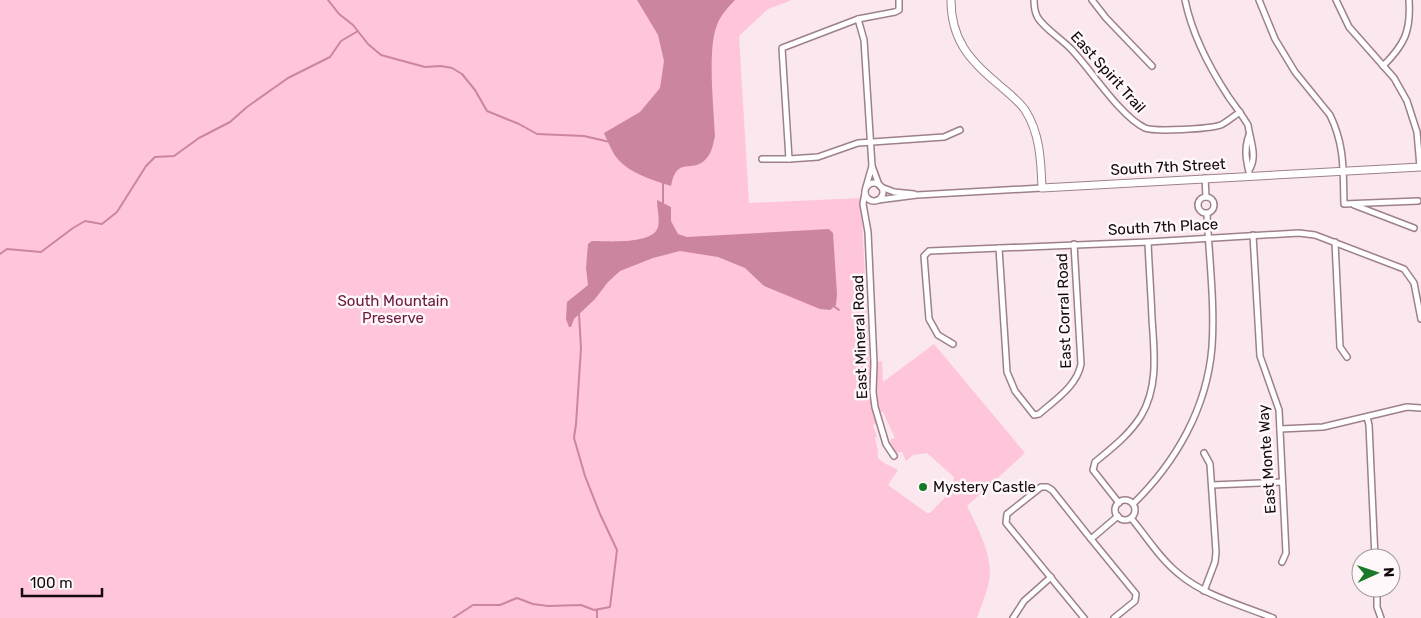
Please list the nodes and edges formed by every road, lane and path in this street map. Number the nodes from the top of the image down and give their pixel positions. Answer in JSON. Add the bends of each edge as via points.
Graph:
{"nodes":[{"id":1,"x":899,"y":0,"type":"edge"},
{"id":2,"x":952,"y":0,"type":"edge"},
{"id":3,"x":1034,"y":0,"type":"edge"},
{"id":4,"x":1092,"y":0,"type":"edge"},
{"id":5,"x":1185,"y":0,"type":"edge"},
{"id":6,"x":1259,"y":0,"type":"edge"},
{"id":7,"x":1336,"y":0,"type":"edge"},
{"id":8,"x":1409,"y":0,"type":"edge"},
{"id":9,"x":858,"y":20,"type":"junction"},
{"id":10,"x":1152,"y":66,"type":"dead end"},
{"id":11,"x":1383,"y":66,"type":"junction"},
{"id":12,"x":1240,"y":112,"type":"junction"},
{"id":13,"x":960,"y":130,"type":"dead end"},
{"id":14,"x":870,"y":142,"type":"junction"},
{"id":15,"x":762,"y":158,"type":"dead end"},
{"id":16,"x":789,"y":159,"type":"junction"},
{"id":17,"x":872,"y":166,"type":"junction"},
{"id":18,"x":1420,"y":167,"type":"edge"},
{"id":19,"x":1343,"y":171,"type":"junction"},
{"id":20,"x":1249,"y":173,"type":"junction"},
{"id":21,"x":1205,"y":178,"type":"junction"},
{"id":22,"x":880,"y":187,"type":"junction"},
{"id":23,"x":1042,"y":188,"type":"junction"},
{"id":24,"x":866,"y":190,"type":"junction"},
{"id":25,"x":917,"y":194,"type":"junction"},
{"id":26,"x":1206,"y":197,"type":"junction"},
{"id":27,"x":875,"y":200,"type":"junction"},
{"id":28,"x":1418,"y":201,"type":"dead end"},
{"id":29,"x":1352,"y":204,"type":"junction"},
{"id":30,"x":865,"y":214,"type":"junction"},
{"id":31,"x":1207,"y":214,"type":"junction"},
{"id":32,"x":1414,"y":228,"type":"dead end"},
{"id":33,"x":1253,"y":235,"type":"junction"},
{"id":34,"x":1208,"y":237,"type":"junction"},
{"id":35,"x":1148,"y":242,"type":"junction"},
{"id":36,"x":1335,"y":242,"type":"junction"},
{"id":37,"x":1074,"y":244,"type":"junction"},
{"id":38,"x":999,"y":248,"type":"junction"},
{"id":39,"x":1421,"y":319,"type":"edge"},
{"id":40,"x":953,"y":344,"type":"dead end"},
{"id":41,"x":1347,"y":357,"type":"dead end"},
{"id":42,"x":1421,"y":408,"type":"edge"},
{"id":43,"x":1367,"y":417,"type":"junction"},
{"id":44,"x":1280,"y":429,"type":"junction"},
{"id":45,"x":1204,"y":453,"type":"dead end"},
{"id":46,"x":894,"y":456,"type":"dead end"},
{"id":47,"x":1282,"y":482,"type":"junction"},
{"id":48,"x":1212,"y":485,"type":"junction"},
{"id":49,"x":1119,"y":502,"type":"junction"},
{"id":50,"x":1133,"y":504,"type":"junction"},
{"id":51,"x":1118,"y":516,"type":"junction"},
{"id":52,"x":1131,"y":518,"type":"junction"},
{"id":53,"x":1091,"y":539,"type":"junction"},
{"id":54,"x":1375,"y":548,"type":"edge"},
{"id":55,"x":1282,"y":562,"type":"dead end"},
{"id":56,"x":1051,"y":577,"type":"junction"},
{"id":57,"x":1204,"y":591,"type":"junction"},
{"id":58,"x":1378,"y":598,"type":"edge"},
{"id":59,"x":1013,"y":618,"type":"edge"},
{"id":60,"x":1084,"y":618,"type":"edge"},
{"id":61,"x":1114,"y":618,"type":"edge"},
{"id":62,"x":1273,"y":618,"type":"edge"},
{"id":63,"x":1381,"y":618,"type":"edge"}],
"edges":[{"from":1,"to":9,"type":"street","via":[[899,10],[895,12]]},
{"from":2,"to":23,"type":"street","via":[[956,30],[966,53],[1017,101],[1036,132]]},
{"from":3,"to":12,"type":"street","name":"East Spirit Trail","via":[[1038,18],[1074,52],[1121,108],[1146,128],[1212,127]]},
{"from":4,"to":10,"type":"street"},
{"from":5,"to":12,"type":"street","via":[[1192,27],[1208,61]]},
{"from":6,"to":19,"type":"street","via":[[1275,38],[1295,72],[1334,123],[1340,138]]},
{"from":7,"to":11,"type":"street","via":[[1349,27]]},
{"from":8,"to":11,"type":"street","via":[[1410,24],[1406,39]]},
{"from":9,"to":14,"type":"street","name":"East Mineral Road","via":[[864,40]]},
{"from":9,"to":16,"type":"street","via":[[782,48]]},
{"from":11,"to":18,"type":"street","via":[[1401,90],[1413,117]]},
{"from":12,"to":20,"type":"street","via":[[1248,125],[1252,142],[1253,165]]},
{"from":13,"to":14,"type":"street","via":[[944,137]]},
{"from":14,"to":16,"type":"street","via":[[818,157]]},
{"from":14,"to":17,"type":"street","name":"East Mineral Road"},
{"from":15,"to":16,"type":"street"},
{"from":17,"to":22,"type":"street","name":"East Mineral Road"},
{"from":17,"to":24,"type":"street","name":"East Mineral Road"},
{"from":18,"to":19,"type":"street","name":"South 7th Street"},
{"from":19,"to":20,"type":"street","name":"South 7th Street"},
{"from":19,"to":29,"type":"street","via":[[1344,204]]},
{"from":20,"to":21,"type":"street","name":"South 7th Street"},
{"from":21,"to":23,"type":"street","name":"South 7th Street"},
{"from":21,"to":26,"type":"street"},
{"from":22,"to":24,"type":"street","name":"South 7th Street","via":[[873,183]]},
{"from":22,"to":25,"type":"street","name":"South 7th Street"},
{"from":22,"to":27,"type":"street","via":[[882,194]]},
{"from":23,"to":25,"type":"street","name":"South 7th Street"},
{"from":24,"to":27,"type":"street","via":[[867,198]]},
{"from":24,"to":30,"type":"street","name":"East Mineral Road","via":[[863,199]]},
{"from":25,"to":27,"type":"street","name":"South 7th Street"},
{"from":26,"to":31,"type":"street","via":[[1212,199],[1214,205]]},
{"from":26,"to":31,"type":"street","via":[[1199,200],[1198,206]]},
{"from":27,"to":30,"type":"street"},
{"from":28,"to":29,"type":"street"},
{"from":29,"to":32,"type":"street"},
{"from":30,"to":46,"type":"street","name":"East Mineral Road","via":[[873,392],[886,444]]},
{"from":31,"to":34,"type":"street"},
{"from":33,"to":34,"type":"street","name":"South 7th Place"},
{"from":33,"to":36,"type":"street","name":"South 7th Place","via":[[1299,232]]},
{"from":33,"to":44,"type":"street","name":"East Monte Way","via":[[1260,356],[1277,400]]},
{"from":34,"to":35,"type":"street","name":"South 7th Place"},
{"from":34,"to":50,"type":"street","via":[[1212,348],[1204,393],[1176,452],[1148,490]]},
{"from":35,"to":37,"type":"street","name":"South 7th Place"},
{"from":35,"to":49,"type":"street","via":[[1155,367],[1150,395],[1130,431],[1093,466]]},
{"from":36,"to":39,"type":"street","name":"South 7th Place","via":[[1410,274]]},
{"from":36,"to":41,"type":"street","via":[[1340,347]]},
{"from":37,"to":38,"type":"street","name":"South 7th Place"},
{"from":37,"to":38,"type":"street","name":"East Corral Road","via":[[1079,375],[1039,414],[1034,415],[1015,390],[1007,372]]},
{"from":38,"to":40,"type":"street","name":"South 7th Place","via":[[930,251],[924,256],[929,319],[938,335]]},
{"from":42,"to":43,"type":"street","via":[[1407,407]]},
{"from":43,"to":44,"type":"street","via":[[1324,427]]},
{"from":43,"to":54,"type":"street"},
{"from":44,"to":47,"type":"street","name":"East Monte Way"},
{"from":45,"to":48,"type":"street","via":[[1210,464]]},
{"from":47,"to":48,"type":"street"},
{"from":47,"to":55,"type":"street","name":"East Monte Way","via":[[1286,552]]},
{"from":48,"to":57,"type":"street","via":[[1215,562]]},
{"from":49,"to":50,"type":"street"},
{"from":49,"to":51,"type":"street","via":[[1115,511]]},
{"from":50,"to":52,"type":"street"},
{"from":51,"to":52,"type":"street","via":[[1126,520]]},
{"from":51,"to":53,"type":"street"},
{"from":52,"to":57,"type":"street","via":[[1178,573]]},
{"from":53,"to":56,"type":"street","via":[[1047,487],[1041,487],[1007,514],[1006,523]]},
{"from":53,"to":61,"type":"street","via":[[1136,594],[1136,601]]},
{"from":56,"to":59,"type":"street","via":[[1034,590]]},
{"from":56,"to":60,"type":"street"},
{"from":57,"to":62,"type":"street"},
{"from":58,"to":63,"type":"street"}]}
